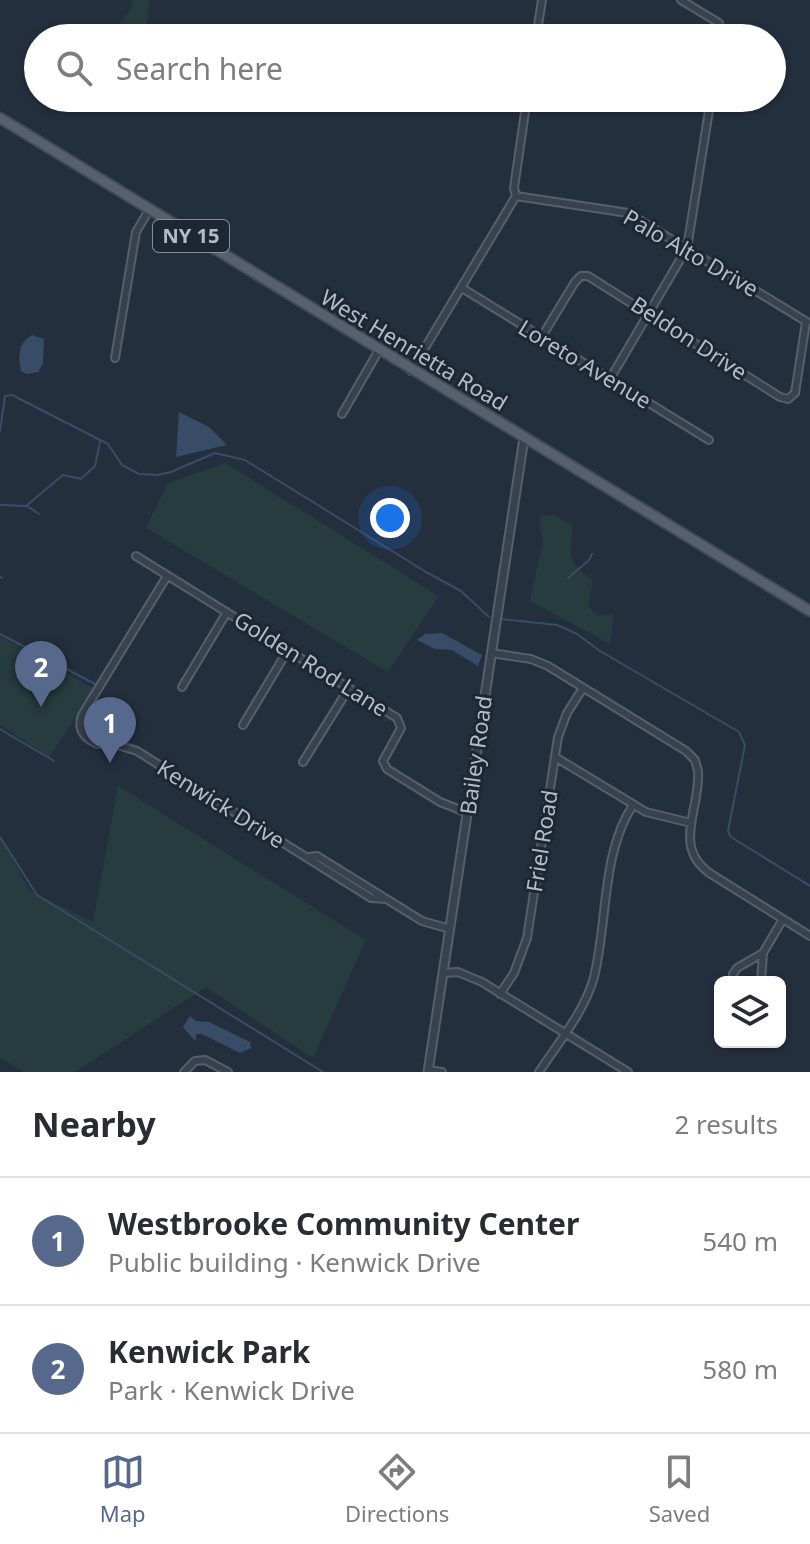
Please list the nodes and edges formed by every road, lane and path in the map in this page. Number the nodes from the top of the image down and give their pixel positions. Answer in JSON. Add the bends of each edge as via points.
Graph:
{"nodes":[{"id":1,"x":542,"y":0,"type":"edge"},
{"id":2,"x":681,"y":0,"type":"edge"},
{"id":3,"x":538,"y":24,"type":"edge"},
{"id":4,"x":719,"y":24,"type":"edge"},
{"id":5,"x":525,"y":112,"type":"edge"},
{"id":6,"x":709,"y":112,"type":"edge"},
{"id":7,"x":0,"y":118,"type":"edge"},
{"id":8,"x":516,"y":196,"type":"junction"},
{"id":9,"x":149,"y":210,"type":"junction"},
{"id":10,"x":687,"y":248,"type":"junction"},
{"id":11,"x":462,"y":288,"type":"junction"},
{"id":12,"x":648,"y":314,"type":"junction"},
{"id":13,"x":808,"y":323,"type":"edge"},
{"id":14,"x":541,"y":338,"type":"junction"},
{"id":15,"x":379,"y":350,"type":"junction"},
{"id":16,"x":115,"y":358,"type":"dead end"},
{"id":17,"x":411,"y":371,"type":"junction"},
{"id":18,"x":610,"y":379,"type":"junction"},
{"id":19,"x":342,"y":414,"type":"dead end"},
{"id":20,"x":524,"y":438,"type":"junction"},
{"id":21,"x":709,"y":440,"type":"dead end"},
{"id":22,"x":136,"y":556,"type":"dead end"},
{"id":23,"x":167,"y":576,"type":"junction"},
{"id":24,"x":810,"y":611,"type":"edge"},
{"id":25,"x":227,"y":612,"type":"junction"},
{"id":26,"x":288,"y":650,"type":"junction"},
{"id":27,"x":491,"y":653,"type":"junction"},
{"id":28,"x":182,"y":687,"type":"dead end"},
{"id":29,"x":349,"y":688,"type":"junction"},
{"id":30,"x":583,"y":688,"type":"junction"},
{"id":31,"x":243,"y":725,"type":"dead end"},
{"id":32,"x":555,"y":757,"type":"junction"},
{"id":33,"x":303,"y":762,"type":"dead end"},
{"id":34,"x":633,"y":805,"type":"junction"},
{"id":35,"x":468,"y":813,"type":"junction"},
{"id":36,"x":691,"y":823,"type":"junction"},
{"id":37,"x":783,"y":919,"type":"junction"},
{"id":38,"x":450,"y":929,"type":"junction"},
{"id":39,"x":810,"y":936,"type":"edge"},
{"id":40,"x":763,"y":953,"type":"junction"},
{"id":41,"x":444,"y":973,"type":"junction"},
{"id":42,"x":733,"y":976,"type":"edge"},
{"id":43,"x":761,"y":976,"type":"edge"},
{"id":44,"x":500,"y":994,"type":"junction"},
{"id":45,"x":565,"y":1033,"type":"junction"},
{"id":46,"x":428,"y":1071,"type":"edge"},
{"id":47,"x":184,"y":1072,"type":"edge"},
{"id":48,"x":228,"y":1072,"type":"edge"},
{"id":49,"x":442,"y":1072,"type":"edge"},
{"id":50,"x":539,"y":1072,"type":"edge"},
{"id":51,"x":628,"y":1072,"type":"edge"}],
"edges":[{"from":1,"to":3,"type":"street"},
{"from":2,"to":4,"type":"street"},
{"from":5,"to":8,"type":"street"},
{"from":6,"to":10,"type":"street"},
{"from":7,"to":9,"type":"main road","name":"West Henrietta Road","number":"NY 15"},
{"from":8,"to":10,"type":"street","name":"Palo Alto Drive","via":[[622,211]]},
{"from":8,"to":11,"type":"street"},
{"from":9,"to":15,"type":"main road","name":"West Henrietta Road","number":"NY 15"},
{"from":9,"to":16,"type":"street","via":[[136,232]]},
{"from":10,"to":12,"type":"street"},
{"from":10,"to":13,"type":"street","name":"Palo Alto Drive"},
{"from":11,"to":14,"type":"street","name":"Loreto Avenue"},
{"from":11,"to":17,"type":"street"},
{"from":12,"to":13,"type":"street","name":"Beldon Drive","via":[[788,399],[795,393]]},
{"from":12,"to":14,"type":"street","name":"Beldon Drive","via":[[584,275]]},
{"from":12,"to":18,"type":"street"},
{"from":14,"to":18,"type":"street","name":"Loreto Avenue"},
{"from":15,"to":17,"type":"main road","name":"West Henrietta Road","number":"NY 15"},
{"from":15,"to":19,"type":"street"},
{"from":17,"to":20,"type":"main road","name":"West Henrietta Road","number":"NY 15"},
{"from":18,"to":21,"type":"street","name":"Loreto Avenue"},
{"from":20,"to":24,"type":"main road","name":"West Henrietta Road","number":"NY 15"},
{"from":20,"to":27,"type":"street","name":"Bailey Road"},
{"from":22,"to":23,"type":"street","name":"Golden Rod Lane"},
{"from":23,"to":25,"type":"street","name":"Golden Rod Lane"},
{"from":23,"to":38,"type":"street","name":"Kenwick Drive","via":[[82,715],[82,733],[97,744],[137,751],[309,857],[317,856],[429,925]]},
{"from":25,"to":26,"type":"street","name":"Golden Rod Lane"},
{"from":25,"to":28,"type":"street"},
{"from":26,"to":29,"type":"street","name":"Golden Rod Lane"},
{"from":26,"to":31,"type":"street"},
{"from":27,"to":30,"type":"street","via":[[539,662]]},
{"from":27,"to":35,"type":"street","name":"Bailey Road"},
{"from":29,"to":33,"type":"street"},
{"from":29,"to":35,"type":"street","name":"Golden Rod Lane","via":[[401,723],[383,761],[387,769]]},
{"from":30,"to":32,"type":"street","name":"Friel Road","via":[[563,721]]},
{"from":30,"to":36,"type":"street","via":[[691,755],[699,778]]},
{"from":32,"to":34,"type":"street"},
{"from":32,"to":44,"type":"street","name":"Friel Road","via":[[527,938]]},
{"from":34,"to":36,"type":"street"},
{"from":34,"to":45,"type":"street","via":[[616,839],[592,983]]},
{"from":35,"to":38,"type":"street","name":"Bailey Road"},
{"from":36,"to":37,"type":"street","via":[[691,849],[700,866]]},
{"from":37,"to":39,"type":"street"},
{"from":37,"to":40,"type":"street"},
{"from":38,"to":41,"type":"street","name":"Bailey Road"},
{"from":40,"to":42,"type":"street","via":[[737,968]]},
{"from":40,"to":43,"type":"street"},
{"from":41,"to":44,"type":"street","via":[[465,974]]},
{"from":41,"to":46,"type":"street","name":"Bailey Road"},
{"from":44,"to":45,"type":"street"},
{"from":45,"to":50,"type":"street"},
{"from":45,"to":51,"type":"street"},
{"from":46,"to":49,"type":"street"},
{"from":47,"to":48,"type":"street","via":[[195,1061],[205,1060]]}]}
